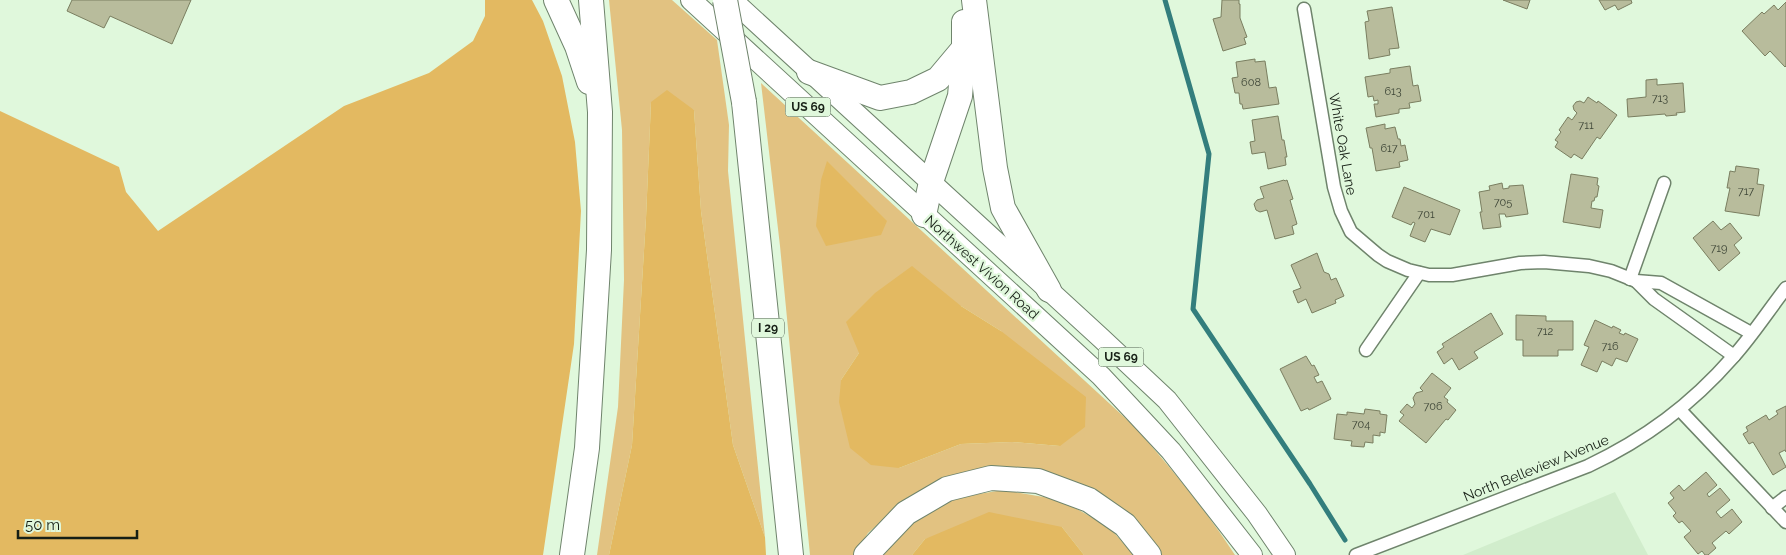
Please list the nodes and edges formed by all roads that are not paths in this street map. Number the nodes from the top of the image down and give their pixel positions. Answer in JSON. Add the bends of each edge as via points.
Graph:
{"nodes":[{"id":1,"x":556,"y":0,"type":"edge"},
{"id":2,"x":591,"y":0,"type":"edge"},
{"id":3,"x":691,"y":0,"type":"edge"},
{"id":4,"x":725,"y":0,"type":"edge"},
{"id":5,"x":732,"y":0,"type":"edge"},
{"id":6,"x":963,"y":0,"type":"edge"},
{"id":7,"x":974,"y":0,"type":"edge"},
{"id":8,"x":1304,"y":8,"type":"dead end"},
{"id":9,"x":964,"y":48,"type":"junction"},
{"id":10,"x":809,"y":72,"type":"junction"},
{"id":11,"x":600,"y":112,"type":"junction"},
{"id":12,"x":931,"y":182,"type":"junction"},
{"id":13,"x":1664,"y":183,"type":"dead end"},
{"id":14,"x":924,"y":215,"type":"junction"},
{"id":15,"x":1419,"y":273,"type":"junction"},
{"id":16,"x":1633,"y":280,"type":"junction"},
{"id":17,"x":1786,"y":288,"type":"edge"},
{"id":18,"x":1049,"y":290,"type":"junction"},
{"id":19,"x":1751,"y":333,"type":"junction"},
{"id":20,"x":1366,"y":350,"type":"dead end"},
{"id":21,"x":1734,"y":356,"type":"junction"},
{"id":22,"x":1680,"y":410,"type":"junction"},
{"id":23,"x":1786,"y":497,"type":"edge"},
{"id":24,"x":1772,"y":508,"type":"junction"},
{"id":25,"x":1786,"y":522,"type":"edge"},
{"id":26,"x":572,"y":555,"type":"edge"},
{"id":27,"x":792,"y":555,"type":"edge"},
{"id":28,"x":866,"y":555,"type":"edge"},
{"id":29,"x":1149,"y":555,"type":"edge"},
{"id":30,"x":1252,"y":555,"type":"edge"},
{"id":31,"x":1285,"y":555,"type":"edge"},
{"id":32,"x":1356,"y":555,"type":"edge"}],
"edges":[{"from":1,"to":11,"type":"highway","via":[[577,46]]},
{"from":2,"to":11,"type":"highway"},
{"from":3,"to":14,"type":"main road","name":"Northwest Vivion Road","number":"US 69"},
{"from":4,"to":27,"type":"highway","number":"I 29","bridge":true,"via":[[744,102]]},
{"from":5,"to":10,"type":"main road","name":"Northwest Vivion Road","number":"US 69"},
{"from":6,"to":9,"type":"highway"},
{"from":7,"to":18,"type":"highway","via":[[994,168],[1003,208]]},
{"from":8,"to":15,"type":"street","name":"White Oak Lane","via":[[1334,187],[1341,211],[1351,232],[1378,255]]},
{"from":9,"to":10,"type":"highway","via":[[938,79],[910,92],[880,98]]},
{"from":9,"to":12,"type":"highway","via":[[960,96]]},
{"from":10,"to":12,"type":"main road","name":"Northwest Vivion Road","number":"US 69"},
{"from":11,"to":26,"type":"highway","via":[[599,250],[587,448]]},
{"from":12,"to":14,"type":"highway"},
{"from":12,"to":18,"type":"main road","name":"Northwest Vivion Road","number":"US 69"},
{"from":13,"to":16,"type":"street"},
{"from":14,"to":30,"type":"main road","name":"Northwest Vivion Road","number":"US 69","via":[[1102,376],[1171,452]]},
{"from":15,"to":16,"type":"street","name":"White Oak Lane","via":[[1452,275],[1544,262],[1589,266]]},
{"from":15,"to":20,"type":"street"},
{"from":16,"to":19,"type":"street","name":"White Oak Lane","via":[[1661,283]]},
{"from":16,"to":21,"type":"street","name":"White Oak Lane","via":[[1654,299]]},
{"from":17,"to":19,"type":"street","name":"North Belleview Avenue"},
{"from":18,"to":31,"type":"main road","name":"Northwest Vivion Road","number":"US 69","via":[[1166,400],[1257,514]]},
{"from":19,"to":21,"type":"street","name":"North Belleview Avenue"},
{"from":21,"to":22,"type":"street","name":"North Belleview Avenue"},
{"from":22,"to":24,"type":"street"},
{"from":22,"to":32,"type":"street","name":"North Belleview Avenue","via":[[1648,434],[1588,466]]},
{"from":23,"to":24,"type":"street"},
{"from":24,"to":25,"type":"street"},
{"from":28,"to":29,"type":"highway","via":[[906,513],[947,489],[991,478],[1038,481],[1089,500],[1125,525]]}]}
